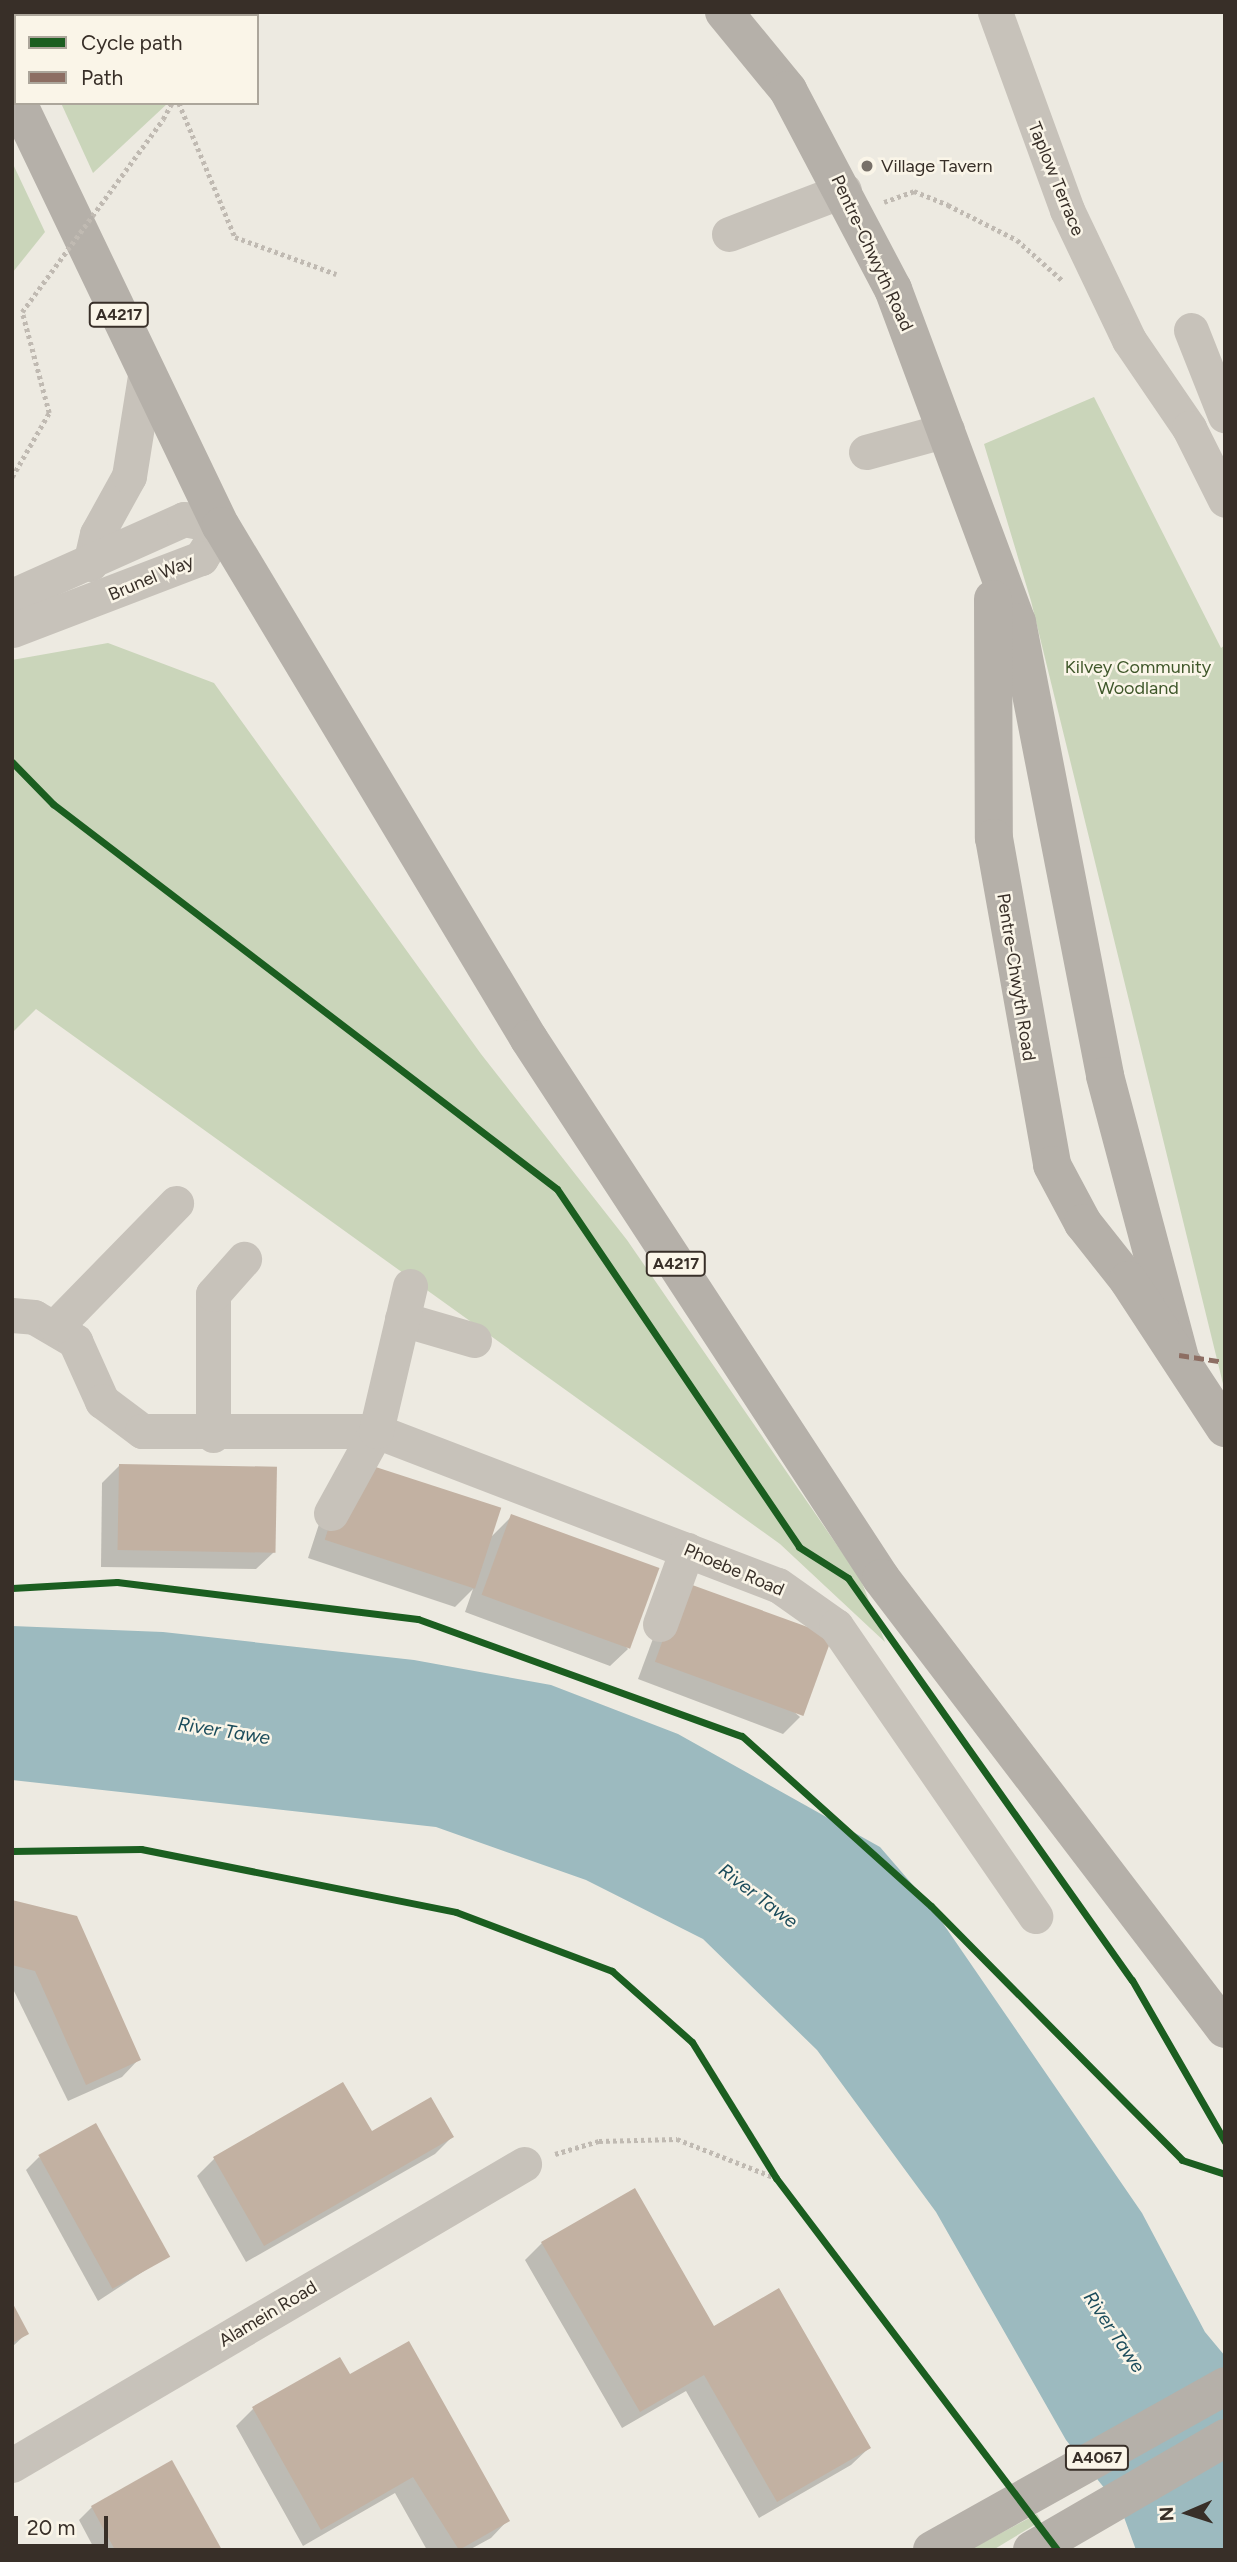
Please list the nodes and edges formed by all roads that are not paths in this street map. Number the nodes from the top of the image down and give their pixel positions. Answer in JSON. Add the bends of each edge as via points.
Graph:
{"nodes":[{"id":1,"x":724,"y":12,"type":"edge"},
{"id":2,"x":995,"y":12,"type":"edge"},
{"id":3,"x":19,"y":105,"type":"edge"},
{"id":4,"x":851,"y":204,"type":"junction"},
{"id":5,"x":729,"y":234,"type":"dead end"},
{"id":6,"x":1191,"y":330,"type":"dead end"},
{"id":7,"x":146,"y":370,"type":"junction"},
{"id":8,"x":1225,"y":416,"type":"edge"},
{"id":9,"x":947,"y":430,"type":"junction"},
{"id":10,"x":866,"y":453,"type":"dead end"},
{"id":11,"x":1225,"y":500,"type":"edge"},
{"id":12,"x":220,"y":526,"type":"junction"},
{"id":13,"x":989,"y":558,"type":"junction"},
{"id":14,"x":90,"y":564,"type":"junction"},
{"id":15,"x":12,"y":596,"type":"edge"},
{"id":16,"x":12,"y":630,"type":"edge"},
{"id":17,"x":176,"y":1202,"type":"dead end"},
{"id":18,"x":244,"y":1259,"type":"dead end"},
{"id":19,"x":12,"y":1315,"type":"edge"},
{"id":20,"x":56,"y":1326,"type":"junction"},
{"id":21,"x":474,"y":1340,"type":"dead end"},
{"id":22,"x":1179,"y":1355,"type":"junction"},
{"id":23,"x":1225,"y":1428,"type":"edge"},
{"id":24,"x":376,"y":1432,"type":"junction"},
{"id":25,"x":213,"y":1435,"type":"junction"},
{"id":26,"x":331,"y":1513,"type":"dead end"},
{"id":27,"x":687,"y":1550,"type":"junction"},
{"id":28,"x":660,"y":1624,"type":"dead end"},
{"id":29,"x":1035,"y":1916,"type":"dead end"},
{"id":30,"x":1180,"y":1969,"type":"junction"},
{"id":31,"x":1225,"y":2002,"type":"edge"},
{"id":32,"x":1225,"y":2029,"type":"edge"},
{"id":33,"x":524,"y":2164,"type":"road end"},
{"id":34,"x":1225,"y":2386,"type":"edge"},
{"id":35,"x":1225,"y":2438,"type":"edge"},
{"id":36,"x":12,"y":2465,"type":"edge"},
{"id":37,"x":932,"y":2550,"type":"edge"},
{"id":38,"x":1032,"y":2550,"type":"edge"}],
"edges":[{"from":1,"to":4,"type":"main road","name":"Pentre-Chwyth Road","via":[[788,90]]},
{"from":2,"to":11,"type":"street","name":"Taplow Terrace","via":[[1067,210],[1129,340],[1189,428]]},
{"from":3,"to":7,"type":"main road","number":"A4217"},
{"from":4,"to":5,"type":"street"},
{"from":4,"to":9,"type":"main road","name":"Pentre-Chwyth Road","via":[[893,289]]},
{"from":6,"to":8,"type":"street"},
{"from":7,"to":12,"type":"main road","number":"A4217"},
{"from":7,"to":14,"type":"street","via":[[129,476],[97,534]]},
{"from":9,"to":10,"type":"street"},
{"from":9,"to":13,"type":"main road","name":"Pentre-Chwyth Road"},
{"from":12,"to":14,"type":"street","name":"Brunel Way","via":[[184,519]]},
{"from":12,"to":16,"type":"street","name":"Brunel Way","via":[[201,558]]},
{"from":12,"to":30,"type":"main road","number":"A4217","via":[[529,1039],[881,1578]]},
{"from":13,"to":22,"type":"main road","name":"Pentre-Chwyth Road","via":[[1017,622],[1032,680],[1105,1076]]},
{"from":13,"to":22,"type":"main road","name":"Pentre-Chwyth Road","via":[[997,643],[990,767],[994,838],[1038,1110],[1052,1166],[1083,1223]]},
{"from":14,"to":15,"type":"street","name":"Brunel Way"},
{"from":17,"to":20,"type":"street"},
{"from":18,"to":25,"type":"street","via":[[213,1294]]},
{"from":19,"to":20,"type":"street"},
{"from":20,"to":25,"type":"street","name":"Phoebe Road","via":[[75,1341],[102,1401],[118,1417],[142,1431]]},
{"from":21,"to":24,"type":"street","via":[[406,1303]]},
{"from":22,"to":23,"type":"main road","name":"Pentre-Chwyth Road"},
{"from":24,"to":25,"type":"street","name":"Phoebe Road"},
{"from":24,"to":26,"type":"street"},
{"from":24,"to":27,"type":"street","name":"Phoebe Road"},
{"from":27,"to":28,"type":"street"},
{"from":27,"to":29,"type":"street","name":"Phoebe Road","via":[[778,1585],[836,1626]]},
{"from":30,"to":31,"type":"main road","number":"A4217"},
{"from":30,"to":32,"type":"main road","number":"A4217"},
{"from":33,"to":36,"type":"street","name":"Alamein Road"},
{"from":34,"to":37,"type":"main road","number":"A4067"},
{"from":35,"to":38,"type":"main road","number":"A4067"}]}
